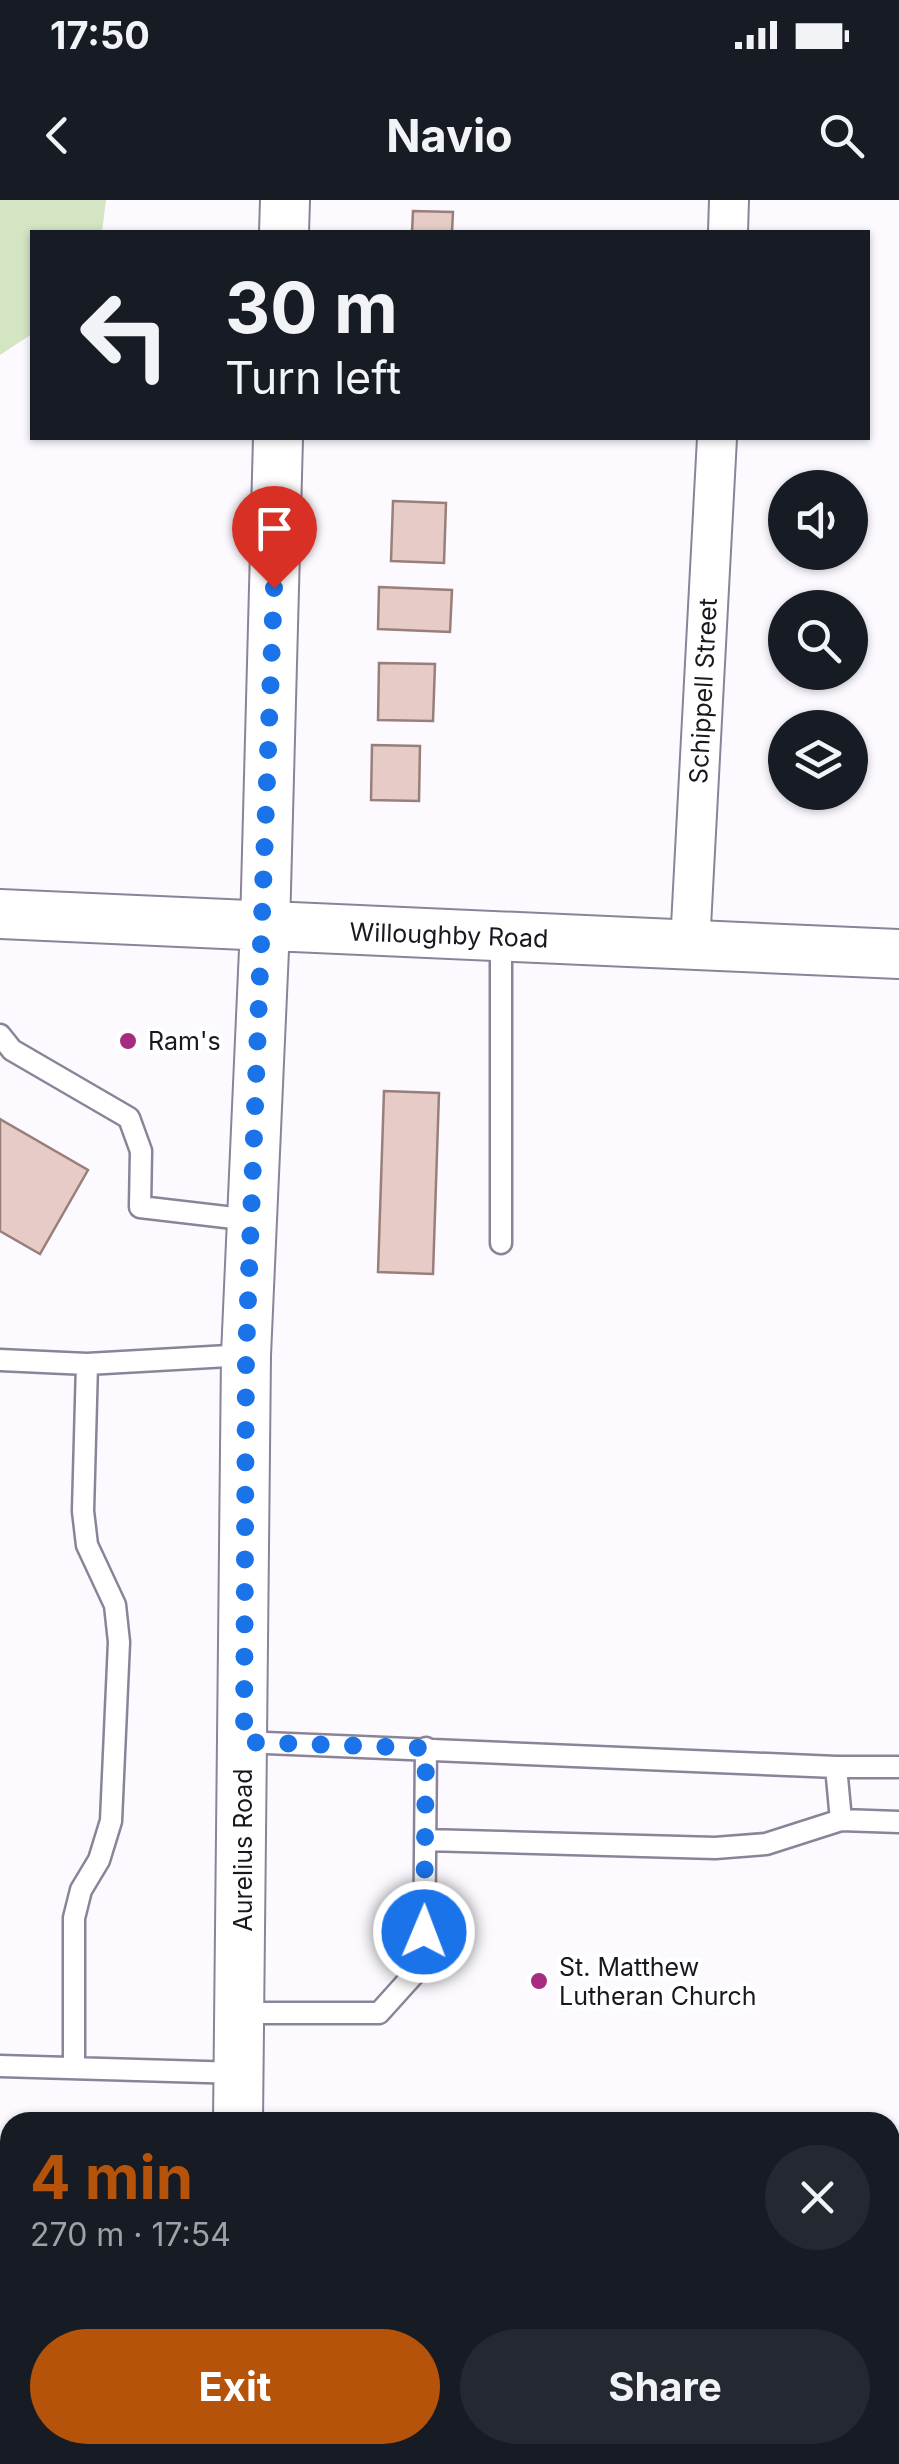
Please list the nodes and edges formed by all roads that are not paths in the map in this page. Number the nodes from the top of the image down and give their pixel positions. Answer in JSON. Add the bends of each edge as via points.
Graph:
{"nodes":[{"id":1,"x":285,"y":200,"type":"edge"},
{"id":2,"x":729,"y":200,"type":"edge"},
{"id":3,"x":284,"y":230,"type":"edge"},
{"id":4,"x":728,"y":230,"type":"edge"},
{"id":5,"x":278,"y":440,"type":"edge"},
{"id":6,"x":717,"y":440,"type":"edge"},
{"id":7,"x":0,"y":914,"type":"edge"},
{"id":8,"x":265,"y":927,"type":"junction"},
{"id":9,"x":502,"y":937,"type":"junction"},
{"id":10,"x":690,"y":945,"type":"junction"},
{"id":11,"x":899,"y":954,"type":"edge"},
{"id":12,"x":0,"y":1034,"type":"edge"},
{"id":13,"x":252,"y":1220,"type":"junction"},
{"id":14,"x":501,"y":1244,"type":"dead end"},
{"id":15,"x":246,"y":1355,"type":"junction"},
{"id":16,"x":0,"y":1360,"type":"edge"},
{"id":17,"x":88,"y":1364,"type":"junction"},
{"id":18,"x":244,"y":1742,"type":"junction"},
{"id":19,"x":426,"y":1748,"type":"junction"},
{"id":20,"x":836,"y":1767,"type":"junction"},
{"id":21,"x":899,"y":1768,"type":"edge"},
{"id":22,"x":841,"y":1820,"type":"junction"},
{"id":23,"x":899,"y":1822,"type":"edge"},
{"id":24,"x":425,"y":1840,"type":"junction"},
{"id":25,"x":242,"y":2014,"type":"junction"},
{"id":26,"x":0,"y":2066,"type":"edge"},
{"id":27,"x":74,"y":2068,"type":"junction"},
{"id":28,"x":242,"y":2073,"type":"junction"},
{"id":29,"x":239,"y":2112,"type":"edge"}],
"edges":[{"from":1,"to":3,"type":"street"},
{"from":2,"to":4,"type":"street"},
{"from":5,"to":8,"type":"street","name":"Aurelius Road"},
{"from":6,"to":10,"type":"street","name":"Schippell Street"},
{"from":7,"to":8,"type":"street","name":"Willoughby Road"},
{"from":8,"to":9,"type":"street","name":"Willoughby Road"},
{"from":8,"to":13,"type":"street","name":"Aurelius Road"},
{"from":9,"to":10,"type":"street","name":"Willoughby Road"},
{"from":9,"to":14,"type":"lane"},
{"from":10,"to":11,"type":"street","name":"Willoughby Road"},
{"from":12,"to":13,"type":"lane","via":[[12,1050],[129,1118],[141,1150],[140,1207]]},
{"from":13,"to":15,"type":"street","name":"Aurelius Road"},
{"from":15,"to":17,"type":"lane"},
{"from":15,"to":18,"type":"street","name":"Aurelius Road"},
{"from":16,"to":17,"type":"lane"},
{"from":17,"to":27,"type":"lane","via":[[83,1511],[87,1545],[115,1605],[119,1642],[111,1822],[74,1918]]},
{"from":18,"to":19,"type":"lane"},
{"from":18,"to":25,"type":"street","name":"Aurelius Road"},
{"from":19,"to":20,"type":"lane"},
{"from":19,"to":24,"type":"lane"},
{"from":20,"to":21,"type":"lane"},
{"from":20,"to":22,"type":"lane"},
{"from":22,"to":23,"type":"lane"},
{"from":22,"to":24,"type":"lane","via":[[766,1844],[716,1848]]},
{"from":24,"to":25,"type":"lane","via":[[424,1964],[379,2014]]},
{"from":25,"to":28,"type":"street","name":"Aurelius Road"},
{"from":26,"to":27,"type":"lane"},
{"from":27,"to":28,"type":"lane"},
{"from":28,"to":29,"type":"street","name":"Aurelius Road"}]}
